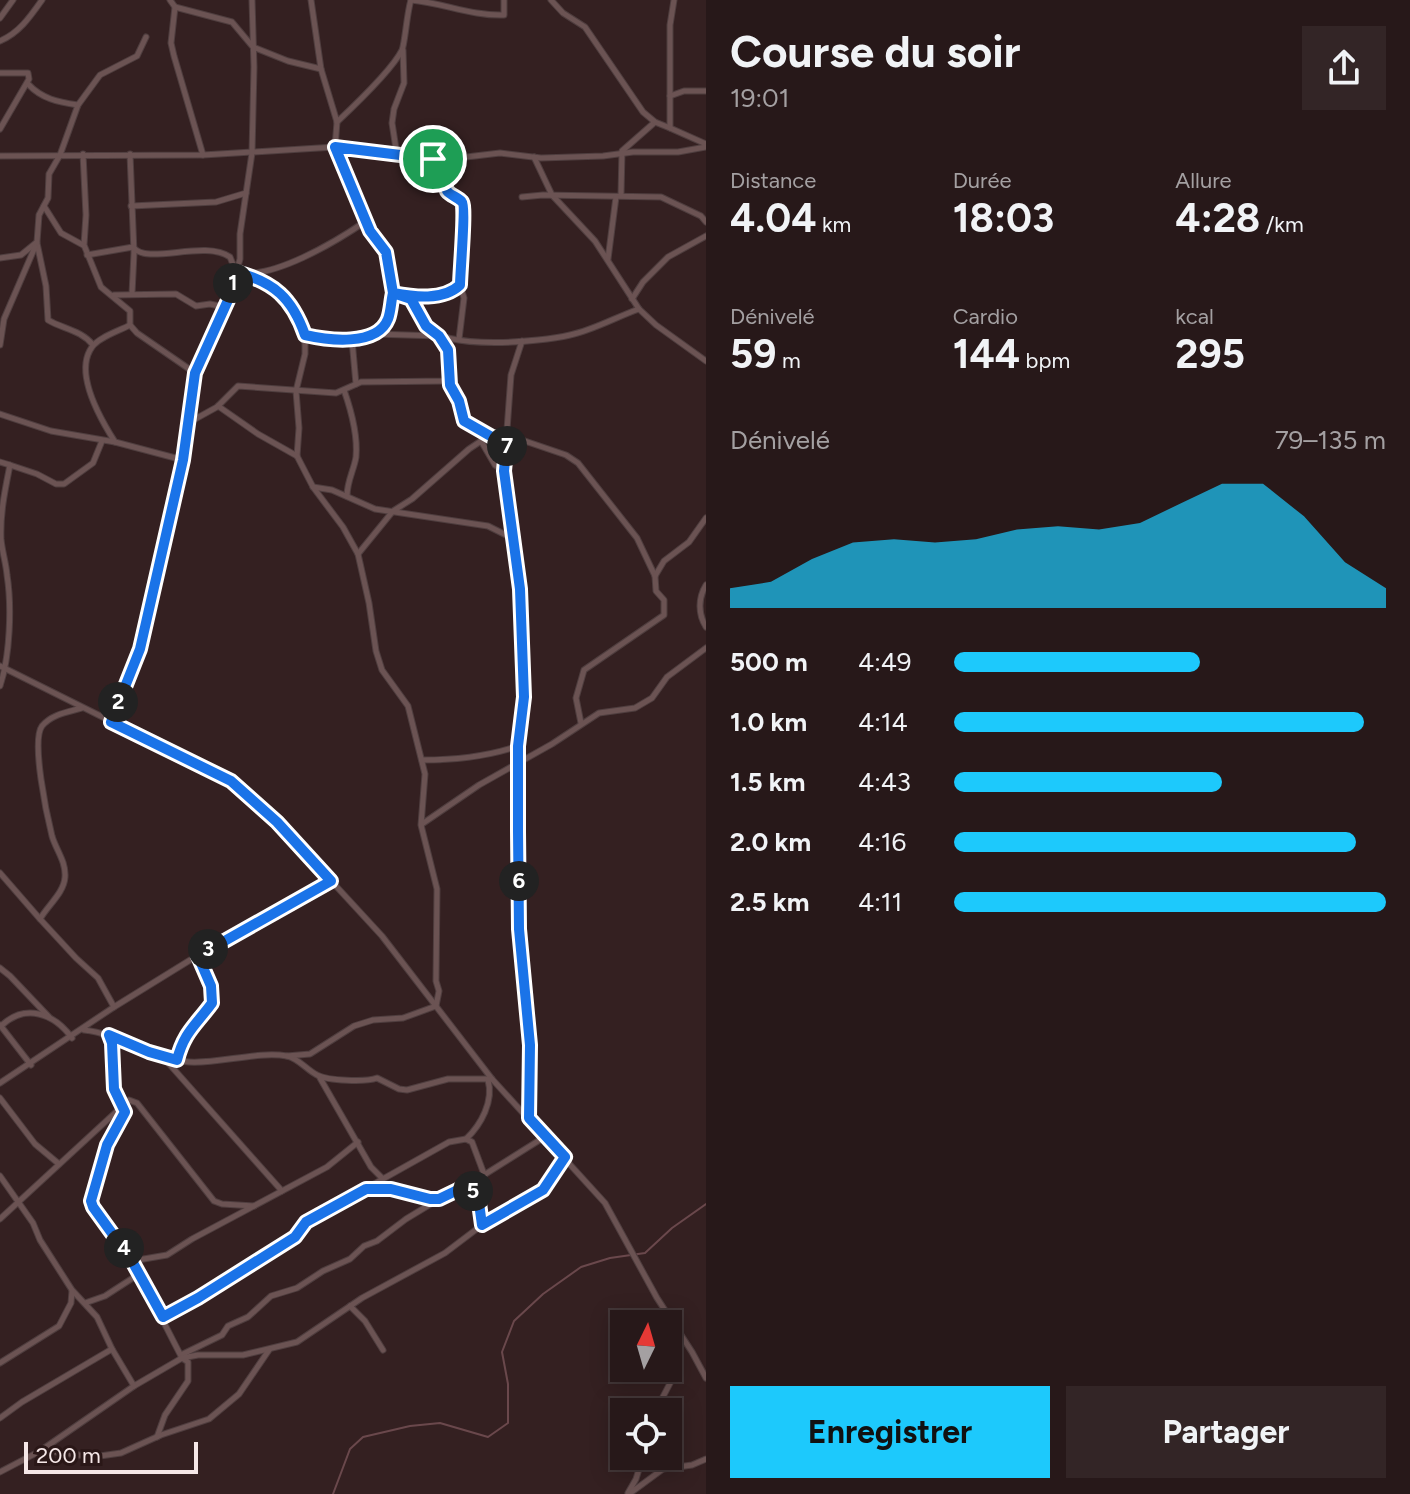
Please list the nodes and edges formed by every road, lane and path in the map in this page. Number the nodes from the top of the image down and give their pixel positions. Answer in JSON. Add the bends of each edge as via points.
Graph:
{"nodes":[{"id":1,"x":13,"y":0,"type":"edge"},
{"id":2,"x":42,"y":0,"type":"edge"},
{"id":3,"x":170,"y":0,"type":"edge"},
{"id":4,"x":252,"y":0,"type":"edge"},
{"id":5,"x":311,"y":0,"type":"edge"},
{"id":6,"x":411,"y":0,"type":"edge"},
{"id":7,"x":504,"y":0,"type":"edge"},
{"id":8,"x":551,"y":0,"type":"edge"},
{"id":9,"x":674,"y":0,"type":"edge"},
{"id":10,"x":175,"y":7,"type":"junction"},
{"id":11,"x":0,"y":18,"type":"edge"},
{"id":12,"x":146,"y":37,"type":"dead end"},
{"id":13,"x":0,"y":41,"type":"edge"},
{"id":14,"x":253,"y":47,"type":"junction"},
{"id":15,"x":403,"y":49,"type":"junction"},
{"id":16,"x":321,"y":69,"type":"junction"},
{"id":17,"x":0,"y":73,"type":"edge"},
{"id":18,"x":28,"y":84,"type":"junction"},
{"id":19,"x":706,"y":91,"type":"edge"},
{"id":20,"x":670,"y":96,"type":"junction"},
{"id":21,"x":78,"y":105,"type":"junction"},
{"id":22,"x":337,"y":122,"type":"junction"},
{"id":23,"x":655,"y":122,"type":"junction"},
{"id":24,"x":670,"y":128,"type":"junction"},
{"id":25,"x":0,"y":129,"type":"edge"},
{"id":26,"x":706,"y":146,"type":"edge"},
{"id":27,"x":335,"y":147,"type":"junction"},
{"id":28,"x":252,"y":153,"type":"junction"},
{"id":29,"x":83,"y":154,"type":"junction"},
{"id":30,"x":130,"y":154,"type":"junction"},
{"id":31,"x":621,"y":154,"type":"junction"},
{"id":32,"x":60,"y":155,"type":"junction"},
{"id":33,"x":203,"y":155,"type":"junction"},
{"id":34,"x":397,"y":155,"type":"junction"},
{"id":35,"x":0,"y":156,"type":"edge"},
{"id":36,"x":534,"y":157,"type":"junction"},
{"id":37,"x":433,"y":159,"type":"junction"},
{"id":38,"x":246,"y":193,"type":"junction"},
{"id":39,"x":552,"y":195,"type":"junction"},
{"id":40,"x":618,"y":196,"type":"junction"},
{"id":41,"x":522,"y":197,"type":"dead end"},
{"id":42,"x":44,"y":206,"type":"junction"},
{"id":43,"x":131,"y":206,"type":"junction"},
{"id":44,"x":366,"y":221,"type":"junction"},
{"id":45,"x":706,"y":222,"type":"edge"},
{"id":46,"x":706,"y":236,"type":"edge"},
{"id":47,"x":37,"y":242,"type":"junction"},
{"id":48,"x":84,"y":245,"type":"junction"},
{"id":49,"x":133,"y":247,"type":"junction"},
{"id":50,"x":87,"y":255,"type":"junction"},
{"id":51,"x":0,"y":258,"type":"edge"},
{"id":52,"x":607,"y":260,"type":"junction"},
{"id":53,"x":236,"y":272,"type":"junction"},
{"id":54,"x":249,"y":275,"type":"junction"},
{"id":55,"x":460,"y":285,"type":"junction"},
{"id":56,"x":393,"y":293,"type":"junction"},
{"id":57,"x":132,"y":294,"type":"junction"},
{"id":58,"x":113,"y":295,"type":"junction"},
{"id":59,"x":408,"y":296,"type":"junction"},
{"id":60,"x":632,"y":299,"type":"junction"},
{"id":61,"x":224,"y":307,"type":"junction"},
{"id":62,"x":639,"y":309,"type":"junction"},
{"id":63,"x":130,"y":325,"type":"junction"},
{"id":64,"x":373,"y":334,"type":"junction"},
{"id":65,"x":305,"y":335,"type":"junction"},
{"id":66,"x":439,"y":336,"type":"junction"},
{"id":67,"x":459,"y":339,"type":"junction"},
{"id":68,"x":352,"y":340,"type":"junction"},
{"id":69,"x":522,"y":341,"type":"junction"},
{"id":70,"x":0,"y":345,"type":"edge"},
{"id":71,"x":93,"y":345,"type":"junction"},
{"id":72,"x":706,"y":361,"type":"edge"},
{"id":73,"x":195,"y":373,"type":"junction"},
{"id":74,"x":449,"y":378,"type":"junction"},
{"id":75,"x":356,"y":384,"type":"junction"},
{"id":76,"x":344,"y":390,"type":"junction"},
{"id":77,"x":296,"y":391,"type":"junction"},
{"id":78,"x":218,"y":406,"type":"junction"},
{"id":79,"x":0,"y":414,"type":"edge"},
{"id":80,"x":188,"y":423,"type":"junction"},
{"id":81,"x":504,"y":437,"type":"junction"},
{"id":82,"x":102,"y":441,"type":"junction"},
{"id":83,"x":481,"y":441,"type":"junction"},
{"id":84,"x":115,"y":442,"type":"junction"},
{"id":85,"x":297,"y":456,"type":"junction"},
{"id":86,"x":183,"y":460,"type":"junction"},
{"id":87,"x":0,"y":462,"type":"edge"},
{"id":88,"x":10,"y":465,"type":"junction"},
{"id":89,"x":504,"y":471,"type":"junction"},
{"id":90,"x":313,"y":487,"type":"junction"},
{"id":91,"x":347,"y":496,"type":"junction"},
{"id":92,"x":393,"y":511,"type":"junction"},
{"id":93,"x":706,"y":519,"type":"edge"},
{"id":94,"x":514,"y":539,"type":"junction"},
{"id":95,"x":358,"y":554,"type":"junction"},
{"id":96,"x":655,"y":576,"type":"junction"},
{"id":97,"x":706,"y":585,"type":"edge"},
{"id":98,"x":706,"y":627,"type":"edge"},
{"id":99,"x":706,"y":648,"type":"edge"},
{"id":100,"x":3,"y":668,"type":"edge"},
{"id":101,"x":0,"y":686,"type":"edge"},
{"id":102,"x":83,"y":708,"type":"junction"},
{"id":103,"x":111,"y":722,"type":"junction"},
{"id":104,"x":581,"y":723,"type":"junction"},
{"id":105,"x":518,"y":746,"type":"junction"},
{"id":106,"x":422,"y":760,"type":"junction"},
{"id":107,"x":518,"y":763,"type":"junction"},
{"id":108,"x":421,"y":825,"type":"junction"},
{"id":109,"x":0,"y":873,"type":"edge"},
{"id":110,"x":331,"y":881,"type":"junction"},
{"id":111,"x":40,"y":919,"type":"junction"},
{"id":112,"x":198,"y":956,"type":"junction"},
{"id":113,"x":0,"y":968,"type":"edge"},
{"id":114,"x":436,"y":1006,"type":"junction"},
{"id":115,"x":114,"y":1007,"type":"junction"},
{"id":116,"x":50,"y":1018,"type":"junction"},
{"id":117,"x":0,"y":1026,"type":"edge"},
{"id":118,"x":83,"y":1030,"type":"junction"},
{"id":119,"x":109,"y":1035,"type":"junction"},
{"id":120,"x":72,"y":1038,"type":"junction"},
{"id":121,"x":287,"y":1056,"type":"junction"},
{"id":122,"x":162,"y":1057,"type":"junction"},
{"id":123,"x":177,"y":1060,"type":"junction"},
{"id":124,"x":31,"y":1065,"type":"junction"},
{"id":125,"x":320,"y":1077,"type":"junction"},
{"id":126,"x":490,"y":1079,"type":"junction"},
{"id":127,"x":0,"y":1083,"type":"edge"},
{"id":128,"x":0,"y":1098,"type":"edge"},
{"id":129,"x":122,"y":1106,"type":"junction"},
{"id":130,"x":529,"y":1118,"type":"junction"},
{"id":131,"x":546,"y":1136,"type":"junction"},
{"id":132,"x":466,"y":1139,"type":"junction"},
{"id":133,"x":358,"y":1142,"type":"junction"},
{"id":134,"x":565,"y":1157,"type":"junction"},
{"id":135,"x":59,"y":1164,"type":"junction"},
{"id":136,"x":484,"y":1174,"type":"junction"},
{"id":137,"x":0,"y":1176,"type":"edge"},
{"id":138,"x":383,"y":1179,"type":"junction"},
{"id":139,"x":468,"y":1185,"type":"junction"},
{"id":140,"x":366,"y":1189,"type":"junction"},
{"id":141,"x":282,"y":1191,"type":"junction"},
{"id":142,"x":439,"y":1199,"type":"junction"},
{"id":143,"x":17,"y":1202,"type":"junction"},
{"id":144,"x":254,"y":1206,"type":"junction"},
{"id":145,"x":0,"y":1219,"type":"edge"},
{"id":146,"x":482,"y":1225,"type":"junction"},
{"id":147,"x":132,"y":1261,"type":"junction"},
{"id":148,"x":139,"y":1274,"type":"junction"},
{"id":149,"x":72,"y":1290,"type":"junction"},
{"id":150,"x":85,"y":1303,"type":"junction"},
{"id":151,"x":350,"y":1306,"type":"junction"},
{"id":152,"x":666,"y":1310,"type":"edge"},
{"id":153,"x":163,"y":1317,"type":"junction"},
{"id":154,"x":682,"y":1338,"type":"edge"},
{"id":155,"x":112,"y":1349,"type":"junction"},
{"id":156,"x":269,"y":1350,"type":"junction"},
{"id":157,"x":383,"y":1350,"type":"dead end"},
{"id":158,"x":181,"y":1357,"type":"junction"},
{"id":159,"x":0,"y":1363,"type":"edge"},
{"id":160,"x":706,"y":1378,"type":"edge"},
{"id":161,"x":134,"y":1386,"type":"junction"},
{"id":162,"x":0,"y":1418,"type":"edge"},
{"id":163,"x":157,"y":1437,"type":"junction"},
{"id":164,"x":42,"y":1450,"type":"junction"},
{"id":165,"x":706,"y":1459,"type":"edge"},
{"id":166,"x":639,"y":1470,"type":"edge"},
{"id":167,"x":0,"y":1472,"type":"edge"},
{"id":168,"x":628,"y":1494,"type":"edge"}],
"edges":[{"from":1,"to":11,"type":"street"},
{"from":2,"to":13,"type":"street","via":[[26,23]]},
{"from":3,"to":10,"type":"street"},
{"from":4,"to":14,"type":"street"},
{"from":5,"to":16,"type":"street"},
{"from":6,"to":7,"type":"street","via":[[485,16],[504,15]]},
{"from":6,"to":15,"type":"street"},
{"from":8,"to":23,"type":"street","via":[[585,27]]},
{"from":9,"to":20,"type":"street"},
{"from":10,"to":14,"type":"street","via":[[232,22]]},
{"from":10,"to":33,"type":"street","via":[[171,43]]},
{"from":12,"to":21,"type":"street","via":[[137,56],[100,75]]},
{"from":14,"to":16,"type":"street"},
{"from":14,"to":28,"type":"street"},
{"from":15,"to":22,"type":"street"},
{"from":15,"to":34,"type":"street","via":[[404,83],[392,123]]},
{"from":16,"to":22,"type":"street"},
{"from":17,"to":18,"type":"street","via":[[28,73]]},
{"from":18,"to":21,"type":"street","via":[[53,100]]},
{"from":18,"to":25,"type":"street"},
{"from":19,"to":20,"type":"street"},
{"from":20,"to":24,"type":"street"},
{"from":21,"to":32,"type":"street"},
{"from":22,"to":27,"type":"street"},
{"from":23,"to":24,"type":"street"},
{"from":23,"to":31,"type":"street"},
{"from":24,"to":26,"type":"street"},
{"from":26,"to":31,"type":"street"},
{"from":27,"to":28,"type":"street"},
{"from":27,"to":34,"type":"street"},
{"from":27,"to":44,"type":"street"},
{"from":28,"to":33,"type":"street"},
{"from":28,"to":38,"type":"street"},
{"from":29,"to":30,"type":"street"},
{"from":29,"to":32,"type":"street"},
{"from":29,"to":48,"type":"street"},
{"from":30,"to":33,"type":"street"},
{"from":30,"to":43,"type":"street"},
{"from":31,"to":36,"type":"street"},
{"from":31,"to":40,"type":"street"},
{"from":32,"to":35,"type":"street"},
{"from":32,"to":42,"type":"street","via":[[49,174]]},
{"from":34,"to":37,"type":"street"},
{"from":36,"to":37,"type":"street","via":[[500,153]]},
{"from":36,"to":39,"type":"street"},
{"from":37,"to":55,"type":"street","via":[[447,191],[465,208]]},
{"from":38,"to":43,"type":"street","via":[[216,202]]},
{"from":38,"to":53,"type":"street"},
{"from":39,"to":40,"type":"street"},
{"from":39,"to":41,"type":"street"},
{"from":39,"to":52,"type":"street"},
{"from":40,"to":45,"type":"street","via":[[670,200]]},
{"from":40,"to":52,"type":"street"},
{"from":42,"to":47,"type":"street"},
{"from":42,"to":48,"type":"street","via":[[61,233]]},
{"from":43,"to":49,"type":"street"},
{"from":44,"to":54,"type":"street","via":[[321,251]]},
{"from":44,"to":56,"type":"street","via":[[386,252]]},
{"from":46,"to":60,"type":"street","via":[[668,257]]},
{"from":47,"to":51,"type":"street","via":[[21,255]]},
{"from":47,"to":70,"type":"street","via":[[4,319]]},
{"from":47,"to":71,"type":"street","via":[[48,320]]},
{"from":48,"to":50,"type":"street"},
{"from":49,"to":50,"type":"street"},
{"from":49,"to":53,"type":"street","via":[[146,255],[203,250],[226,254]]},
{"from":49,"to":57,"type":"street"},
{"from":50,"to":58,"type":"street","via":[[101,287]]},
{"from":52,"to":60,"type":"street"},
{"from":53,"to":54,"type":"street"},
{"from":53,"to":61,"type":"street"},
{"from":54,"to":65,"type":"street","via":[[282,294],[297,311]]},
{"from":55,"to":59,"type":"street","via":[[443,295]]},
{"from":55,"to":67,"type":"street","via":[[464,298]]},
{"from":56,"to":59,"type":"street"},
{"from":56,"to":64,"type":"street","via":[[388,318]]},
{"from":57,"to":58,"type":"street"},
{"from":57,"to":61,"type":"street","via":[[176,294],[196,306]]},
{"from":58,"to":63,"type":"street","via":[[130,311]]},
{"from":59,"to":66,"type":"street","via":[[426,326]]},
{"from":60,"to":62,"type":"street"},
{"from":61,"to":73,"type":"street"},
{"from":62,"to":69,"type":"street","via":[[571,335]]},
{"from":62,"to":72,"type":"street"},
{"from":63,"to":71,"type":"street"},
{"from":63,"to":73,"type":"street"},
{"from":64,"to":66,"type":"street"},
{"from":64,"to":68,"type":"street"},
{"from":65,"to":68,"type":"street"},
{"from":65,"to":77,"type":"street"},
{"from":66,"to":67,"type":"street"},
{"from":66,"to":74,"type":"street","via":[[448,350]]},
{"from":67,"to":69,"type":"street"},
{"from":68,"to":75,"type":"street"},
{"from":69,"to":81,"type":"street","via":[[511,375]]},
{"from":71,"to":84,"type":"street","via":[[86,379]]},
{"from":73,"to":80,"type":"street"},
{"from":74,"to":75,"type":"street"},
{"from":74,"to":81,"type":"street","via":[[464,421],[492,437]]},
{"from":75,"to":76,"type":"street"},
{"from":76,"to":77,"type":"street"},
{"from":76,"to":91,"type":"street","via":[[356,456]]},
{"from":77,"to":78,"type":"street","via":[[238,386]]},
{"from":77,"to":85,"type":"street"},
{"from":78,"to":80,"type":"street"},
{"from":78,"to":85,"type":"street"},
{"from":79,"to":82,"type":"street"},
{"from":80,"to":86,"type":"street"},
{"from":81,"to":83,"type":"street"},
{"from":81,"to":89,"type":"street"},
{"from":81,"to":96,"type":"street","via":[[578,463],[637,538]]},
{"from":82,"to":84,"type":"street"},
{"from":82,"to":88,"type":"street","via":[[93,463],[64,484]]},
{"from":83,"to":89,"type":"street"},
{"from":83,"to":92,"type":"street"},
{"from":84,"to":86,"type":"street"},
{"from":85,"to":90,"type":"street"},
{"from":86,"to":103,"type":"street","via":[[140,649]]},
{"from":87,"to":88,"type":"street"},
{"from":88,"to":100,"type":"street","via":[[0,513],[8,579],[9,642]]},
{"from":89,"to":94,"type":"street"},
{"from":90,"to":91,"type":"street"},
{"from":90,"to":95,"type":"street"},
{"from":91,"to":92,"type":"street"},
{"from":92,"to":94,"type":"street","via":[[488,526]]},
{"from":92,"to":95,"type":"street"},
{"from":93,"to":96,"type":"street"},
{"from":94,"to":105,"type":"street","via":[[524,697]]},
{"from":95,"to":106,"type":"street","via":[[382,670],[408,706]]},
{"from":96,"to":104,"type":"street","via":[[664,615],[584,670],[576,698]]},
{"from":97,"to":98,"type":"street","via":[[700,611]]},
{"from":99,"to":104,"type":"street","via":[[667,677],[652,698]]},
{"from":100,"to":101,"type":"street"},
{"from":100,"to":102,"type":"street"},
{"from":102,"to":103,"type":"street"},
{"from":102,"to":111,"type":"street","via":[[56,715],[39,732],[39,767],[65,874],[63,887]]},
{"from":103,"to":110,"type":"street","via":[[231,781]]},
{"from":104,"to":107,"type":"street"},
{"from":105,"to":106,"type":"street","via":[[477,757]]},
{"from":105,"to":107,"type":"street"},
{"from":106,"to":108,"type":"street"},
{"from":107,"to":108,"type":"street"},
{"from":107,"to":130,"type":"street","via":[[519,929],[530,1045]]},
{"from":108,"to":114,"type":"street","via":[[437,889]]},
{"from":109,"to":111,"type":"street"},
{"from":110,"to":112,"type":"street"},
{"from":110,"to":114,"type":"street"},
{"from":111,"to":115,"type":"street","via":[[98,978]]},
{"from":112,"to":115,"type":"street"},
{"from":112,"to":123,"type":"street","via":[[212,1003],[189,1030]]},
{"from":113,"to":116,"type":"street"},
{"from":114,"to":121,"type":"street","via":[[354,1026],[310,1054]]},
{"from":114,"to":126,"type":"street"},
{"from":115,"to":118,"type":"street"},
{"from":116,"to":117,"type":"street","via":[[16,1015]]},
{"from":116,"to":120,"type":"street"},
{"from":117,"to":124,"type":"street"},
{"from":118,"to":119,"type":"street"},
{"from":118,"to":120,"type":"street"},
{"from":119,"to":122,"type":"street"},
{"from":119,"to":129,"type":"street","via":[[114,1089]]},
{"from":120,"to":124,"type":"street"},
{"from":121,"to":123,"type":"street"},
{"from":121,"to":125,"type":"street"},
{"from":122,"to":123,"type":"street"},
{"from":122,"to":141,"type":"street"},
{"from":124,"to":127,"type":"street"},
{"from":125,"to":126,"type":"street","via":[[377,1078],[407,1090],[448,1079]]},
{"from":125,"to":133,"type":"street"},
{"from":126,"to":130,"type":"street"},
{"from":126,"to":132,"type":"street","via":[[483,1113]]},
{"from":128,"to":135,"type":"street","via":[[35,1144]]},
{"from":129,"to":135,"type":"street"},
{"from":129,"to":144,"type":"street","via":[[129,1100],[137,1103],[214,1201]]},
{"from":129,"to":147,"type":"street","via":[[125,1112],[107,1145],[91,1201]]},
{"from":130,"to":131,"type":"street"},
{"from":131,"to":134,"type":"street"},
{"from":131,"to":136,"type":"street"},
{"from":132,"to":136,"type":"street","via":[[476,1149]]},
{"from":132,"to":138,"type":"street","via":[[449,1142]]},
{"from":133,"to":138,"type":"street"},
{"from":133,"to":141,"type":"street","via":[[327,1167]]},
{"from":134,"to":146,"type":"street","via":[[543,1190]]},
{"from":134,"to":152,"type":"street","via":[[605,1203]]},
{"from":135,"to":143,"type":"street"},
{"from":136,"to":139,"type":"street"},
{"from":137,"to":143,"type":"street"},
{"from":138,"to":140,"type":"street"},
{"from":139,"to":142,"type":"street"},
{"from":139,"to":146,"type":"street","via":[[479,1203]]},
{"from":140,"to":142,"type":"street"},
{"from":140,"to":153,"type":"street","via":[[306,1222],[295,1237]]},
{"from":141,"to":144,"type":"street"},
{"from":142,"to":158,"type":"street","via":[[350,1259],[271,1296],[222,1335]]},
{"from":143,"to":145,"type":"street"},
{"from":143,"to":149,"type":"street"},
{"from":144,"to":147,"type":"street","via":[[167,1255]]},
{"from":146,"to":151,"type":"street","via":[[445,1253]]},
{"from":147,"to":148,"type":"street"},
{"from":148,"to":150,"type":"street"},
{"from":148,"to":153,"type":"street"},
{"from":149,"to":150,"type":"street"},
{"from":149,"to":159,"type":"street","via":[[59,1326]]},
{"from":150,"to":155,"type":"street"},
{"from":151,"to":156,"type":"street","via":[[297,1342]]},
{"from":151,"to":157,"type":"street"},
{"from":153,"to":158,"type":"street"},
{"from":154,"to":160,"type":"street"},
{"from":155,"to":161,"type":"street"},
{"from":155,"to":162,"type":"street"},
{"from":156,"to":158,"type":"street"},
{"from":156,"to":163,"type":"street","via":[[239,1394],[209,1419]]},
{"from":158,"to":161,"type":"street"},
{"from":158,"to":163,"type":"street","via":[[188,1362],[188,1381]]},
{"from":161,"to":164,"type":"street"},
{"from":163,"to":164,"type":"street","via":[[106,1457]]},
{"from":164,"to":167,"type":"street"},
{"from":165,"to":168,"type":"street","via":[[663,1469]]},
{"from":166,"to":168,"type":"street"}]}
